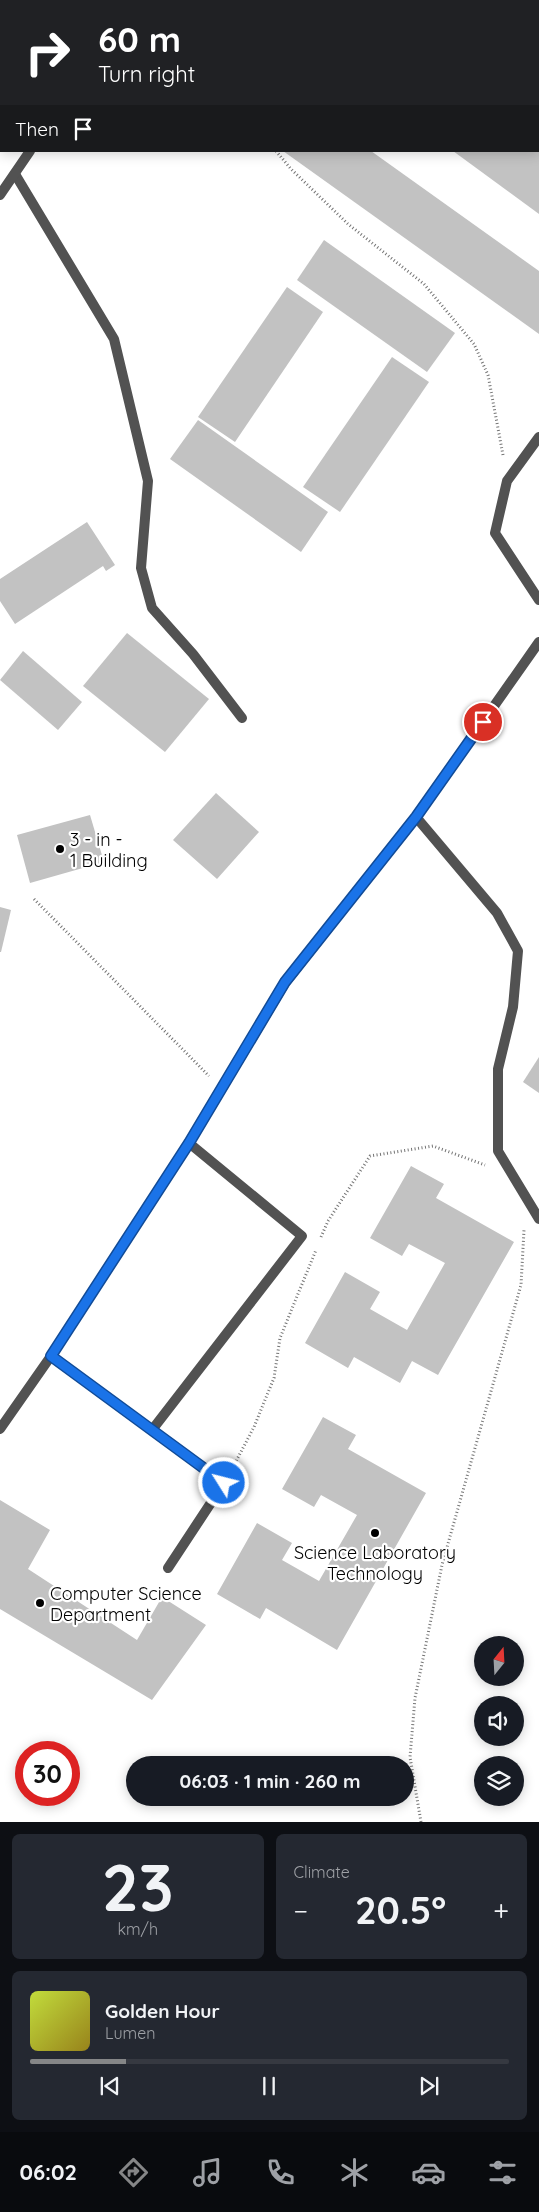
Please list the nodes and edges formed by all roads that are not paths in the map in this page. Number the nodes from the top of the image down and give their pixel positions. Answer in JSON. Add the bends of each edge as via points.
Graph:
{"nodes":[{"id":1,"x":29,"y":152,"type":"edge"},
{"id":2,"x":15,"y":174,"type":"junction"},
{"id":3,"x":0,"y":194,"type":"edge"},
{"id":4,"x":539,"y":437,"type":"edge"},
{"id":5,"x":539,"y":600,"type":"edge"},
{"id":6,"x":539,"y":642,"type":"edge"},
{"id":7,"x":242,"y":718,"type":"dead end"},
{"id":8,"x":416,"y":817,"type":"junction"},
{"id":9,"x":189,"y":1143,"type":"junction"},
{"id":10,"x":539,"y":1219,"type":"edge"},
{"id":11,"x":51,"y":1356,"type":"junction"},
{"id":12,"x":0,"y":1429,"type":"edge"},
{"id":13,"x":152,"y":1430,"type":"junction"},
{"id":14,"x":168,"y":1568,"type":"dead end"}],
"edges":[{"from":1,"to":2,"type":"street"},
{"from":2,"to":3,"type":"street"},
{"from":2,"to":7,"type":"street","via":[[114,338],[148,481],[140,568],[152,608],[193,654]]},
{"from":4,"to":5,"type":"street","via":[[507,481],[495,533]]},
{"from":6,"to":8,"type":"street"},
{"from":8,"to":9,"type":"street","via":[[285,982]]},
{"from":8,"to":10,"type":"street","via":[[497,913],[518,950],[513,1007],[498,1069],[498,1151]]},
{"from":9,"to":11,"type":"street"},
{"from":9,"to":13,"type":"street","via":[[302,1236]]},
{"from":11,"to":12,"type":"street"},
{"from":11,"to":13,"type":"street"},
{"from":13,"to":14,"type":"street","via":[[224,1483]]}]}
